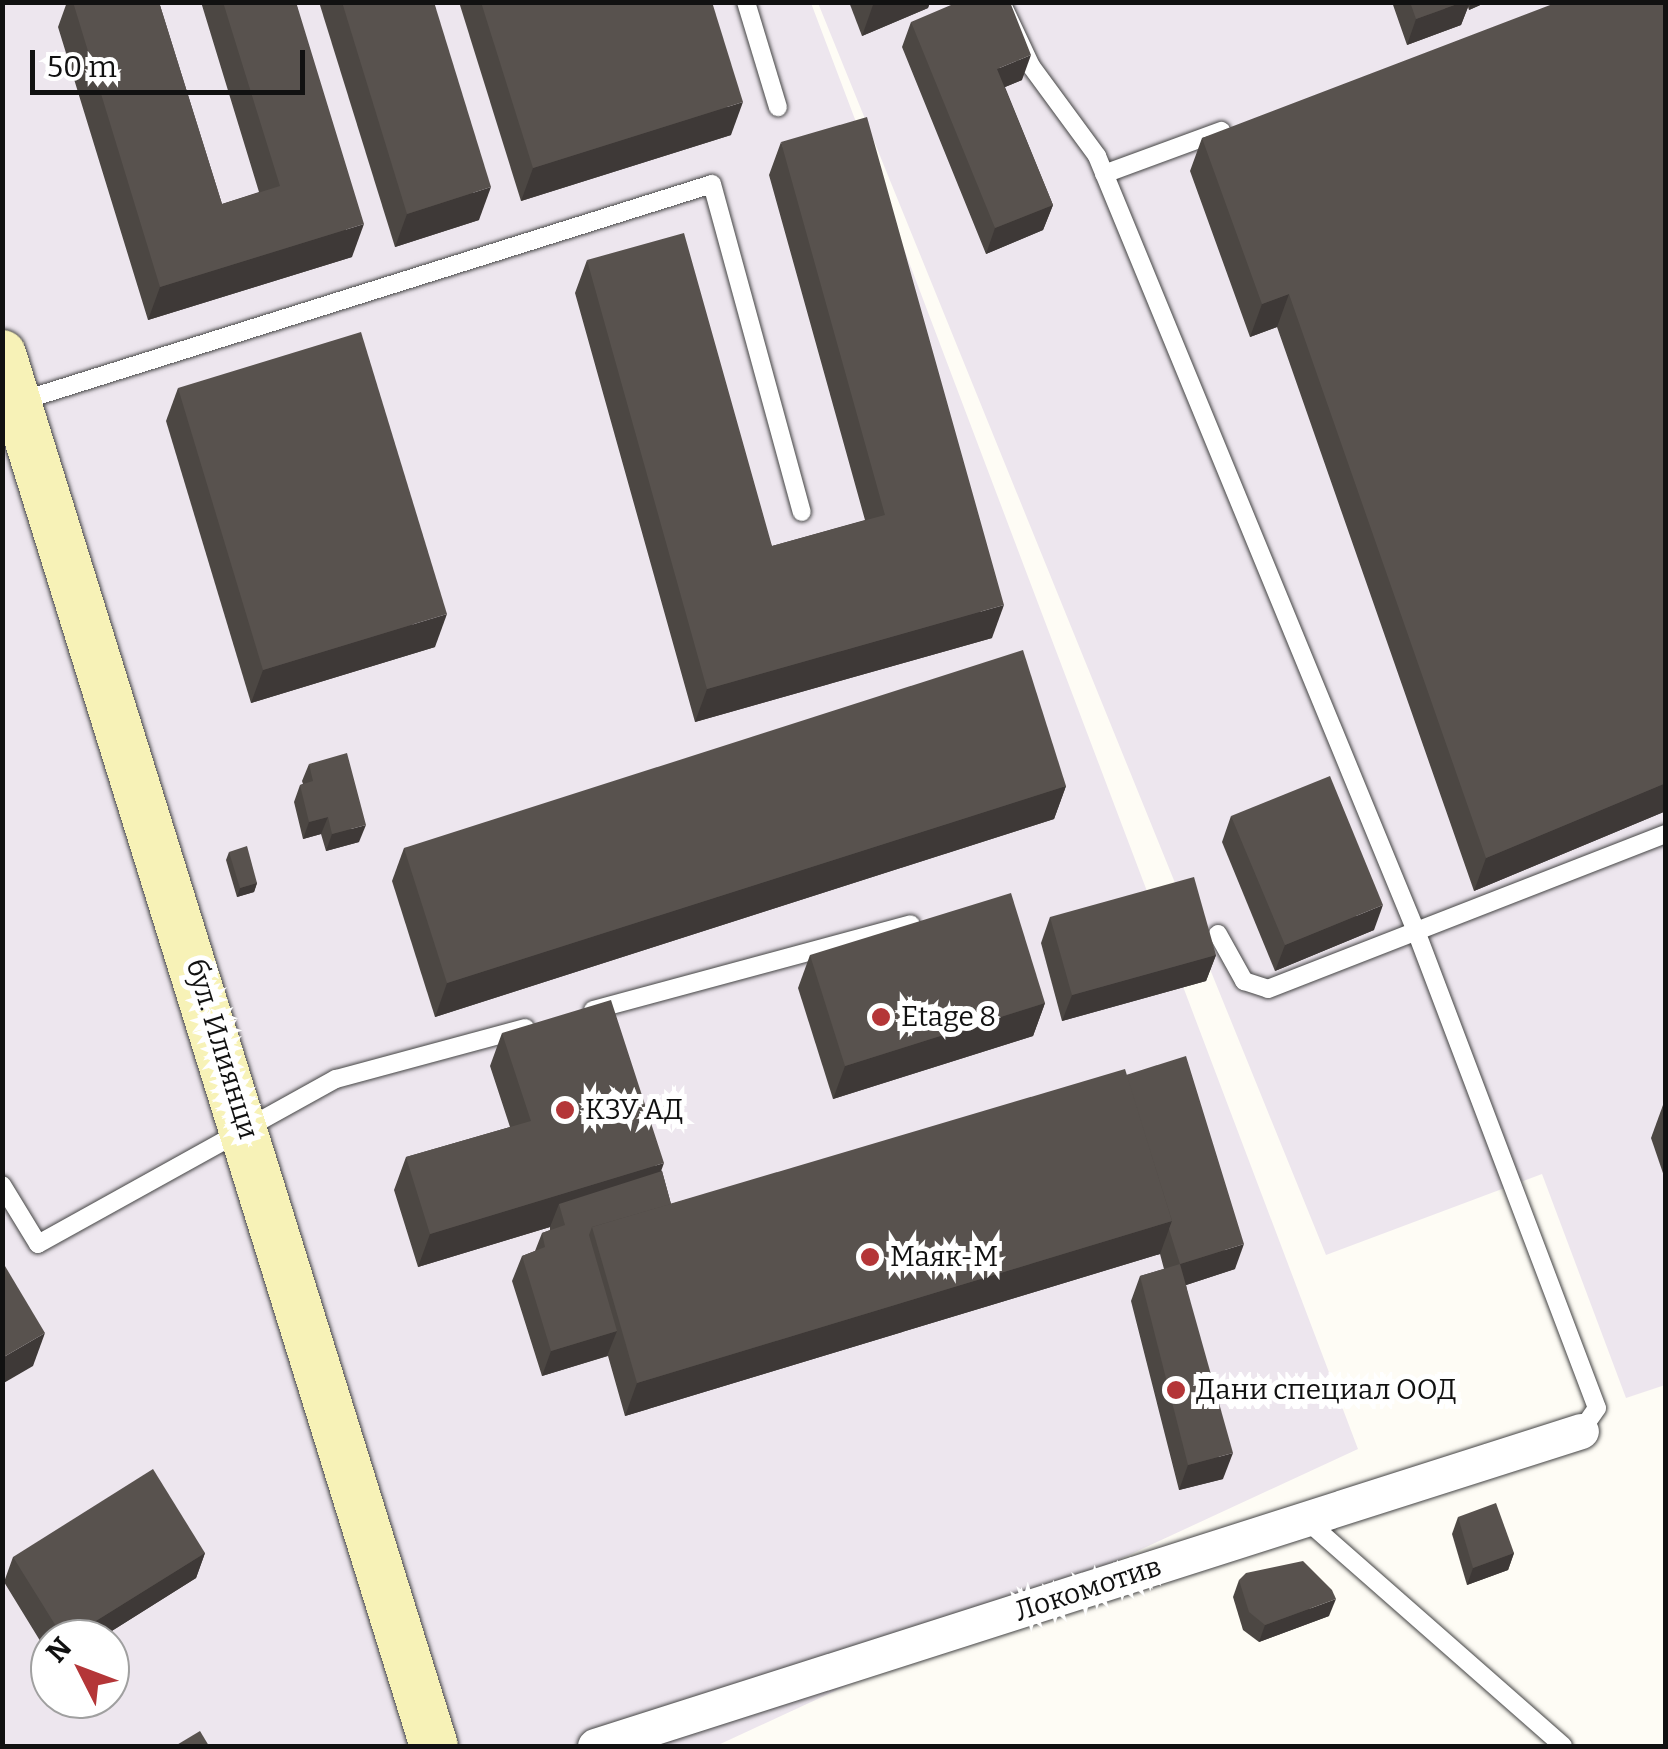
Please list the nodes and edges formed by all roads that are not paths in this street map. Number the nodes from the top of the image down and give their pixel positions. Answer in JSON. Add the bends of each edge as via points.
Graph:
{"nodes":[{"id":1,"x":746,"y":2,"type":"edge"},
{"id":2,"x":1001,"y":2,"type":"edge"},
{"id":3,"x":778,"y":107,"type":"dead end"},
{"id":4,"x":1235,"y":126,"type":"edge"},
{"id":5,"x":1104,"y":174,"type":"junction"},
{"id":6,"x":2,"y":354,"type":"edge"},
{"id":7,"x":18,"y":402,"type":"junction"},
{"id":8,"x":802,"y":512,"type":"dead end"},
{"id":9,"x":1666,"y":834,"type":"edge"},
{"id":10,"x":911,"y":924,"type":"edge"},
{"id":11,"x":1416,"y":931,"type":"junction"},
{"id":12,"x":1218,"y":934,"type":"dead end"},
{"id":13,"x":566,"y":1017,"type":"edge"},
{"id":14,"x":547,"y":1022,"type":"edge"},
{"id":15,"x":247,"y":1127,"type":"junction"},
{"id":16,"x":2,"y":1186,"type":"edge"},
{"id":17,"x":1581,"y":1432,"type":"joint"},
{"id":18,"x":1306,"y":1520,"type":"junction"},
{"id":19,"x":434,"y":1746,"type":"edge"},
{"id":20,"x":595,"y":1746,"type":"edge"},
{"id":21,"x":1563,"y":1746,"type":"edge"}],
"edges":[{"from":1,"to":3,"type":"lane"},
{"from":2,"to":5,"type":"lane"},
{"from":4,"to":5,"type":"lane"},
{"from":5,"to":11,"type":"lane"},
{"from":6,"to":7,"type":"street","name":"бул. Илиянци"},
{"from":7,"to":8,"type":"lane","via":[[712,184]]},
{"from":7,"to":15,"type":"street","name":"бул. Илиянци"},
{"from":9,"to":11,"type":"lane"},
{"from":10,"to":13,"type":"lane"},
{"from":11,"to":12,"type":"lane","via":[[1256,989]]},
{"from":11,"to":17,"type":"lane","via":[[1597,1408]]},
{"from":14,"to":15,"type":"lane","via":[[336,1079]]},
{"from":15,"to":16,"type":"lane","via":[[38,1244]]},
{"from":15,"to":19,"type":"street","name":"бул. Илиянци"},
{"from":17,"to":18,"type":"street","name":"Локомотив"},
{"from":18,"to":20,"type":"street","name":"Локомотив"},
{"from":18,"to":21,"type":"lane"}]}
